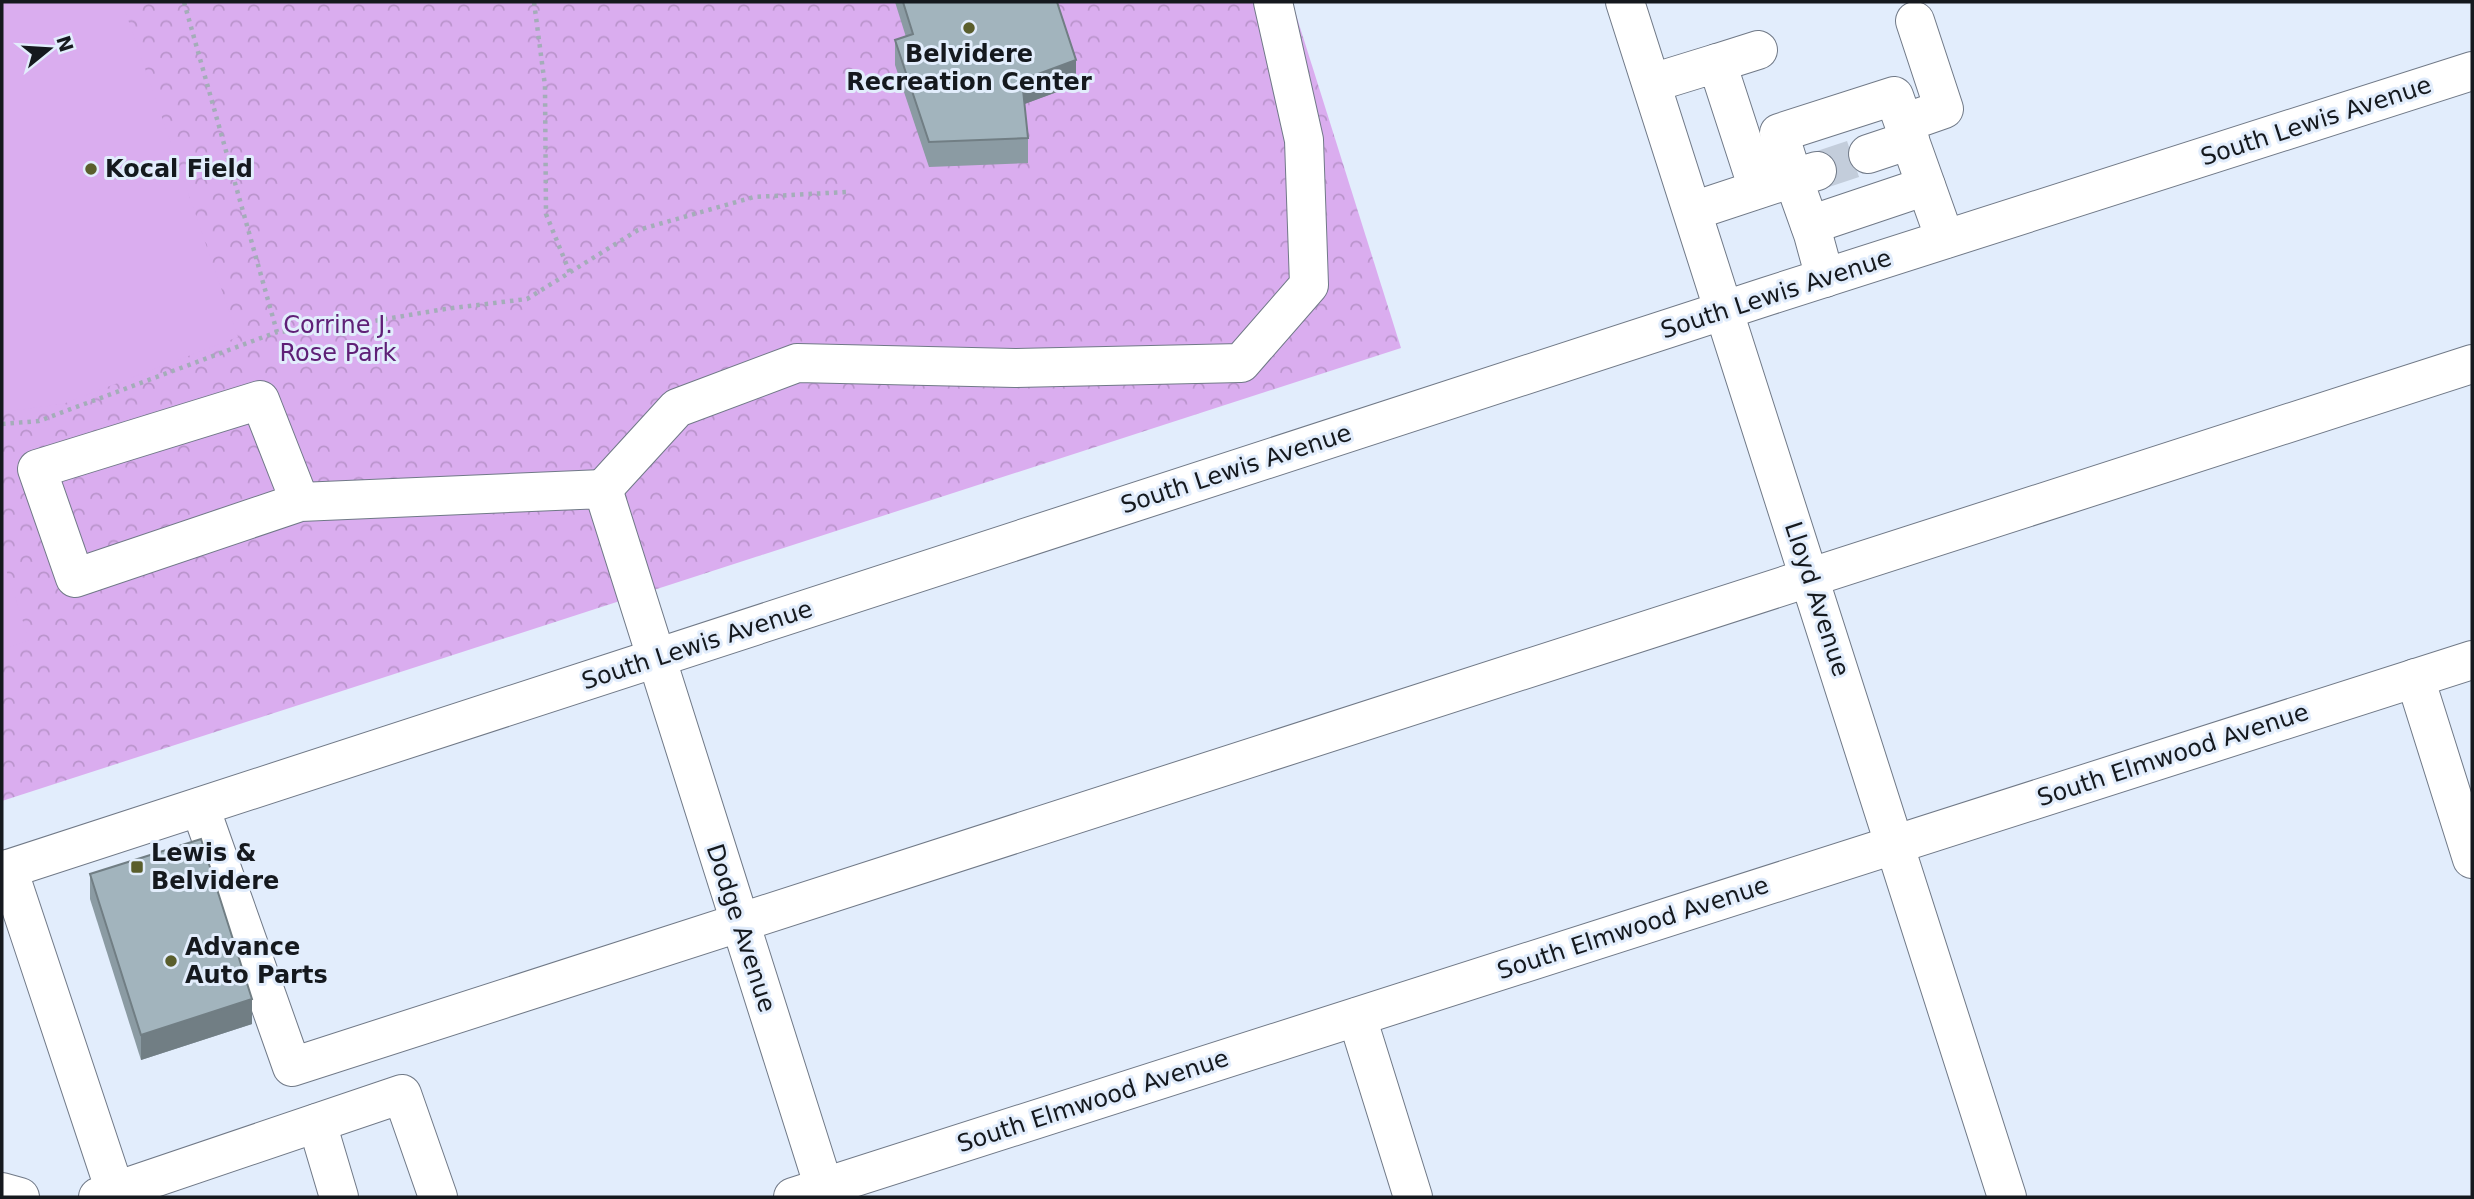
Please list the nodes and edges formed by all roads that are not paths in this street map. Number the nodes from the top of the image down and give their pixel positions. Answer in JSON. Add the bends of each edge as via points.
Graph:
{"nodes":[{"id":1,"x":1273,"y":2,"type":"edge"},
{"id":2,"x":1625,"y":2,"type":"edge"},
{"id":3,"x":1914,"y":21,"type":"dead end"},
{"id":4,"x":1758,"y":50,"type":"dead end"},
{"id":5,"x":1717,"y":63,"type":"junction"},
{"id":6,"x":2472,"y":71,"type":"edge"},
{"id":7,"x":1652,"y":83,"type":"junction"},
{"id":8,"x":1907,"y":131,"type":"junction"},
{"id":9,"x":1868,"y":154,"type":"tunnel mouth"},
{"id":10,"x":1789,"y":179,"type":"junction"},
{"id":11,"x":1926,"y":186,"type":"junction"},
{"id":12,"x":1693,"y":211,"type":"junction"},
{"id":13,"x":1810,"y":225,"type":"junction"},
{"id":14,"x":1945,"y":239,"type":"junction"},
{"id":15,"x":1825,"y":278,"type":"junction"},
{"id":16,"x":1725,"y":310,"type":"junction"},
{"id":17,"x":2472,"y":364,"type":"edge"},
{"id":18,"x":603,"y":489,"type":"junction"},
{"id":19,"x":300,"y":502,"type":"junction"},
{"id":20,"x":1810,"y":578,"type":"junction"},
{"id":21,"x":655,"y":659,"type":"junction"},
{"id":22,"x":2472,"y":660,"type":"edge"},
{"id":23,"x":2414,"y":678,"type":"junction"},
{"id":24,"x":200,"y":807,"type":"junction"},
{"id":25,"x":1894,"y":845,"type":"junction"},
{"id":26,"x":2472,"y":859,"type":"edge"},
{"id":27,"x":5,"y":870,"type":"edge"},
{"id":28,"x":740,"y":923,"type":"junction"},
{"id":29,"x":1357,"y":1017,"type":"junction"},
{"id":30,"x":317,"y":1123,"type":"junction"},
{"id":31,"x":2,"y":1192,"type":"edge"},
{"id":32,"x":815,"y":1194,"type":"edge"},
{"id":33,"x":110,"y":1195,"type":"edge"},
{"id":34,"x":19,"y":1197,"type":"edge"},
{"id":35,"x":339,"y":1197,"type":"edge"},
{"id":36,"x":438,"y":1197,"type":"edge"},
{"id":37,"x":1413,"y":1197,"type":"edge"},
{"id":38,"x":2007,"y":1197,"type":"edge"}],
"edges":[{"from":1,"to":18,"type":"street","via":[[1304,139],[1309,285],[1241,363],[1015,368],[797,363],[677,408]]},
{"from":2,"to":7,"type":"street","name":"Lloyd Avenue"},
{"from":3,"to":8,"type":"street","via":[[1944,109]]},
{"from":4,"to":5,"type":"street"},
{"from":5,"to":7,"type":"street"},
{"from":5,"to":10,"type":"street"},
{"from":6,"to":14,"type":"street","name":"South Lewis Avenue"},
{"from":7,"to":12,"type":"street","name":"Lloyd Avenue"},
{"from":8,"to":9,"type":"street"},
{"from":8,"to":10,"type":"street","via":[[1894,96],[1779,133]]},
{"from":8,"to":11,"type":"street"},
{"from":10,"to":12,"type":"street"},
{"from":10,"to":13,"type":"street"},
{"from":11,"to":13,"type":"street"},
{"from":11,"to":14,"type":"street"},
{"from":12,"to":16,"type":"street","name":"Lloyd Avenue"},
{"from":13,"to":15,"type":"street"},
{"from":14,"to":15,"type":"street","name":"South Lewis Avenue"},
{"from":15,"to":16,"type":"street","name":"South Lewis Avenue"},
{"from":16,"to":20,"type":"street","name":"Lloyd Avenue"},
{"from":16,"to":21,"type":"street","name":"South Lewis Avenue"},
{"from":17,"to":20,"type":"street"},
{"from":18,"to":19,"type":"street"},
{"from":18,"to":21,"type":"street","name":"Dodge Avenue"},
{"from":19,"to":19,"type":"street","via":[[75,578],[37,469],[260,400]]},
{"from":20,"to":25,"type":"street","name":"Lloyd Avenue"},
{"from":20,"to":28,"type":"street"},
{"from":21,"to":24,"type":"street","name":"South Lewis Avenue"},
{"from":21,"to":28,"type":"street","name":"Dodge Avenue"},
{"from":22,"to":23,"type":"street","name":"South Elmwood Avenue"},
{"from":23,"to":25,"type":"street","name":"South Elmwood Avenue"},
{"from":23,"to":26,"type":"street"},
{"from":24,"to":27,"type":"street","name":"South Lewis Avenue"},
{"from":24,"to":28,"type":"street","via":[[292,1067]]},
{"from":25,"to":29,"type":"street","name":"South Elmwood Avenue"},
{"from":25,"to":38,"type":"street","name":"Lloyd Avenue"},
{"from":27,"to":33,"type":"street"},
{"from":28,"to":32,"type":"street","name":"Dodge Avenue"},
{"from":29,"to":32,"type":"street","name":"South Elmwood Avenue"},
{"from":29,"to":37,"type":"street"},
{"from":30,"to":33,"type":"street"},
{"from":30,"to":35,"type":"street"},
{"from":30,"to":36,"type":"street","via":[[402,1094]]},
{"from":31,"to":34,"type":"street"}]}
